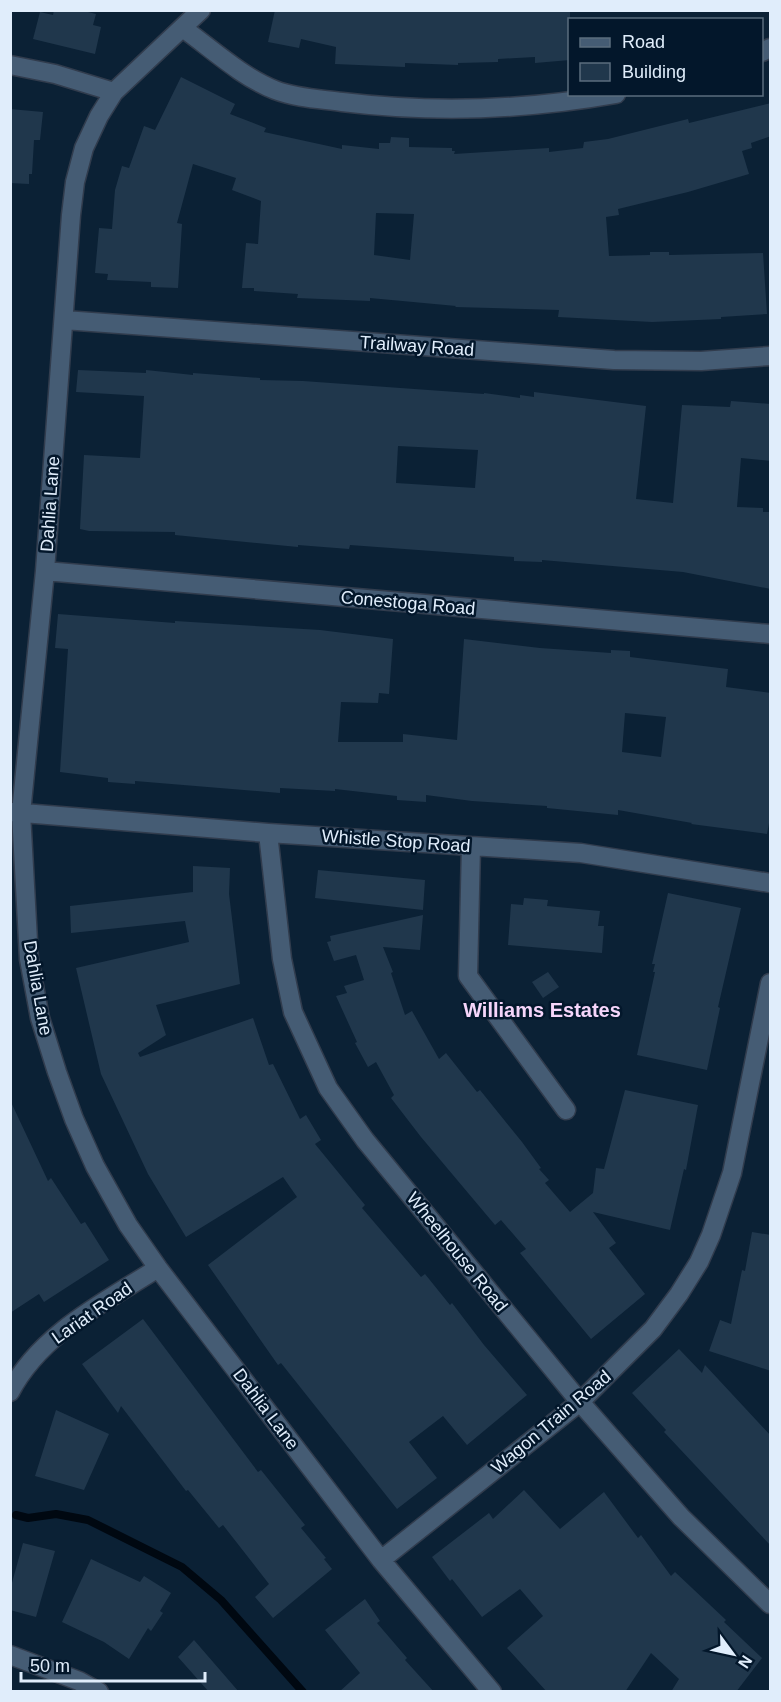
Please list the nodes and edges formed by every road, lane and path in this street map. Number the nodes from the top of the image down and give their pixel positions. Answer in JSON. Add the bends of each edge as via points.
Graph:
{"nodes":[{"id":1,"x":201,"y":10,"type":"edge"},
{"id":2,"x":184,"y":29,"type":"junction"},
{"id":3,"x":10,"y":66,"type":"edge"},
{"id":4,"x":114,"y":92,"type":"junction"},
{"id":5,"x":602,"y":96,"type":"edge"},
{"id":6,"x":64,"y":320,"type":"junction"},
{"id":7,"x":771,"y":356,"type":"edge"},
{"id":8,"x":45,"y":571,"type":"junction"},
{"id":9,"x":771,"y":634,"type":"edge"},
{"id":10,"x":16,"y":813,"type":"edge"},
{"id":11,"x":268,"y":833,"type":"junction"},
{"id":12,"x":471,"y":846,"type":"junction"},
{"id":13,"x":771,"y":883,"type":"edge"},
{"id":14,"x":771,"y":983,"type":"edge"},
{"id":15,"x":566,"y":1110,"type":"dead end"},
{"id":16,"x":158,"y":1268,"type":"junction"},
{"id":17,"x":10,"y":1392,"type":"edge"},
{"id":18,"x":580,"y":1402,"type":"junction"},
{"id":19,"x":381,"y":1560,"type":"junction"},
{"id":20,"x":771,"y":1604,"type":"edge"},
{"id":21,"x":10,"y":1655,"type":"edge"},
{"id":22,"x":99,"y":1692,"type":"edge"},
{"id":23,"x":492,"y":1692,"type":"edge"}],
"edges":[{"from":1,"to":2,"type":"street","name":"Dahlia Lane"},
{"from":2,"to":4,"type":"street","name":"Dahlia Lane"},
{"from":2,"to":5,"type":"street","via":[[262,84],[311,98],[392,106],[500,107]]},
{"from":3,"to":4,"type":"street","via":[[55,74]]},
{"from":4,"to":6,"type":"street","name":"Dahlia Lane","via":[[90,132],[75,182]]},
{"from":6,"to":7,"type":"street","name":"Trailway Road","via":[[614,360],[701,361]]},
{"from":6,"to":8,"type":"street","name":"Dahlia Lane"},
{"from":8,"to":9,"type":"street","name":"Conestoga Road"},
{"from":8,"to":10,"type":"street","name":"Dahlia Lane"},
{"from":10,"to":11,"type":"street","name":"Whistle Stop Road"},
{"from":10,"to":16,"type":"street","name":"Dahlia Lane","via":[[29,959],[40,1018],[95,1166]]},
{"from":11,"to":12,"type":"street","name":"Whistle Stop Road"},
{"from":11,"to":18,"type":"street","name":"Wheelhouse Road","via":[[282,959],[293,1012],[328,1088],[365,1140]]},
{"from":12,"to":13,"type":"street","name":"Whistle Stop Road","via":[[581,853]]},
{"from":12,"to":15,"type":"street","via":[[468,976]]},
{"from":14,"to":18,"type":"street","name":"Wagon Train Road","via":[[732,1173],[699,1262],[653,1329]]},
{"from":16,"to":17,"type":"street","name":"Lariat Road","via":[[58,1335],[33,1357]]},
{"from":16,"to":19,"type":"street","name":"Dahlia Lane"},
{"from":18,"to":19,"type":"street","name":"Wagon Train Road"},
{"from":18,"to":20,"type":"street","name":"Wheelhouse Road","via":[[681,1517]]},
{"from":19,"to":23,"type":"street","name":"Dahlia Lane"},
{"from":21,"to":22,"type":"street","via":[[69,1676]]}]}
